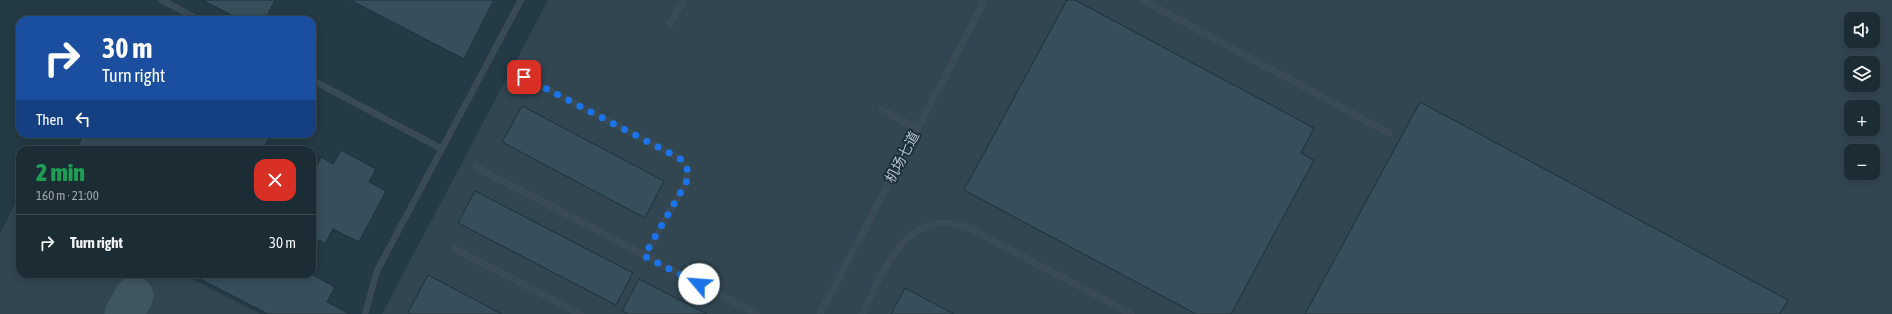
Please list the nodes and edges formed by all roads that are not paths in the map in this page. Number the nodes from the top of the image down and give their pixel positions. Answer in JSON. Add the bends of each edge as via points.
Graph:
{"nodes":[{"id":1,"x":162,"y":0,"type":"edge"},
{"id":2,"x":521,"y":0,"type":"edge"},
{"id":3,"x":683,"y":0,"type":"edge"},
{"id":4,"x":985,"y":0,"type":"edge"},
{"id":5,"x":1143,"y":0,"type":"edge"},
{"id":6,"x":192,"y":16,"type":"edge"},
{"id":7,"x":670,"y":24,"type":"dead end"},
{"id":8,"x":524,"y":77,"type":"dead end"},
{"id":9,"x":316,"y":82,"type":"edge"},
{"id":10,"x":882,"y":110,"type":"dead end"},
{"id":11,"x":917,"y":128,"type":"junction"},
{"id":12,"x":1389,"y":133,"type":"dead end"},
{"id":13,"x":442,"y":149,"type":"junction"},
{"id":14,"x":476,"y":167,"type":"dead end"},
{"id":15,"x":455,"y":249,"type":"dead end"},
{"id":16,"x":644,"y":256,"type":"junction"},
{"id":17,"x":365,"y":314,"type":"edge"},
{"id":18,"x":580,"y":314,"type":"edge"},
{"id":19,"x":757,"y":314,"type":"edge"},
{"id":20,"x":820,"y":314,"type":"edge"},
{"id":21,"x":862,"y":314,"type":"edge"},
{"id":22,"x":1131,"y":314,"type":"edge"}],
"edges":[{"from":1,"to":6,"type":"lane"},
{"from":2,"to":13,"type":"lane"},
{"from":3,"to":7,"type":"lane"},
{"from":4,"to":11,"type":"lane","name":"机场七道"},
{"from":5,"to":12,"type":"lane"},
{"from":8,"to":16,"type":"lane","via":[[685,163],[689,173],[686,183]]},
{"from":9,"to":13,"type":"lane"},
{"from":10,"to":11,"type":"lane"},
{"from":11,"to":20,"type":"lane","name":"机场七道"},
{"from":13,"to":17,"type":"lane","via":[[377,271]]},
{"from":14,"to":16,"type":"lane"},
{"from":15,"to":18,"type":"lane"},
{"from":16,"to":19,"type":"lane"},
{"from":21,"to":22,"type":"lane","via":[[899,246],[920,228],[946,223],[973,230]]}]}
